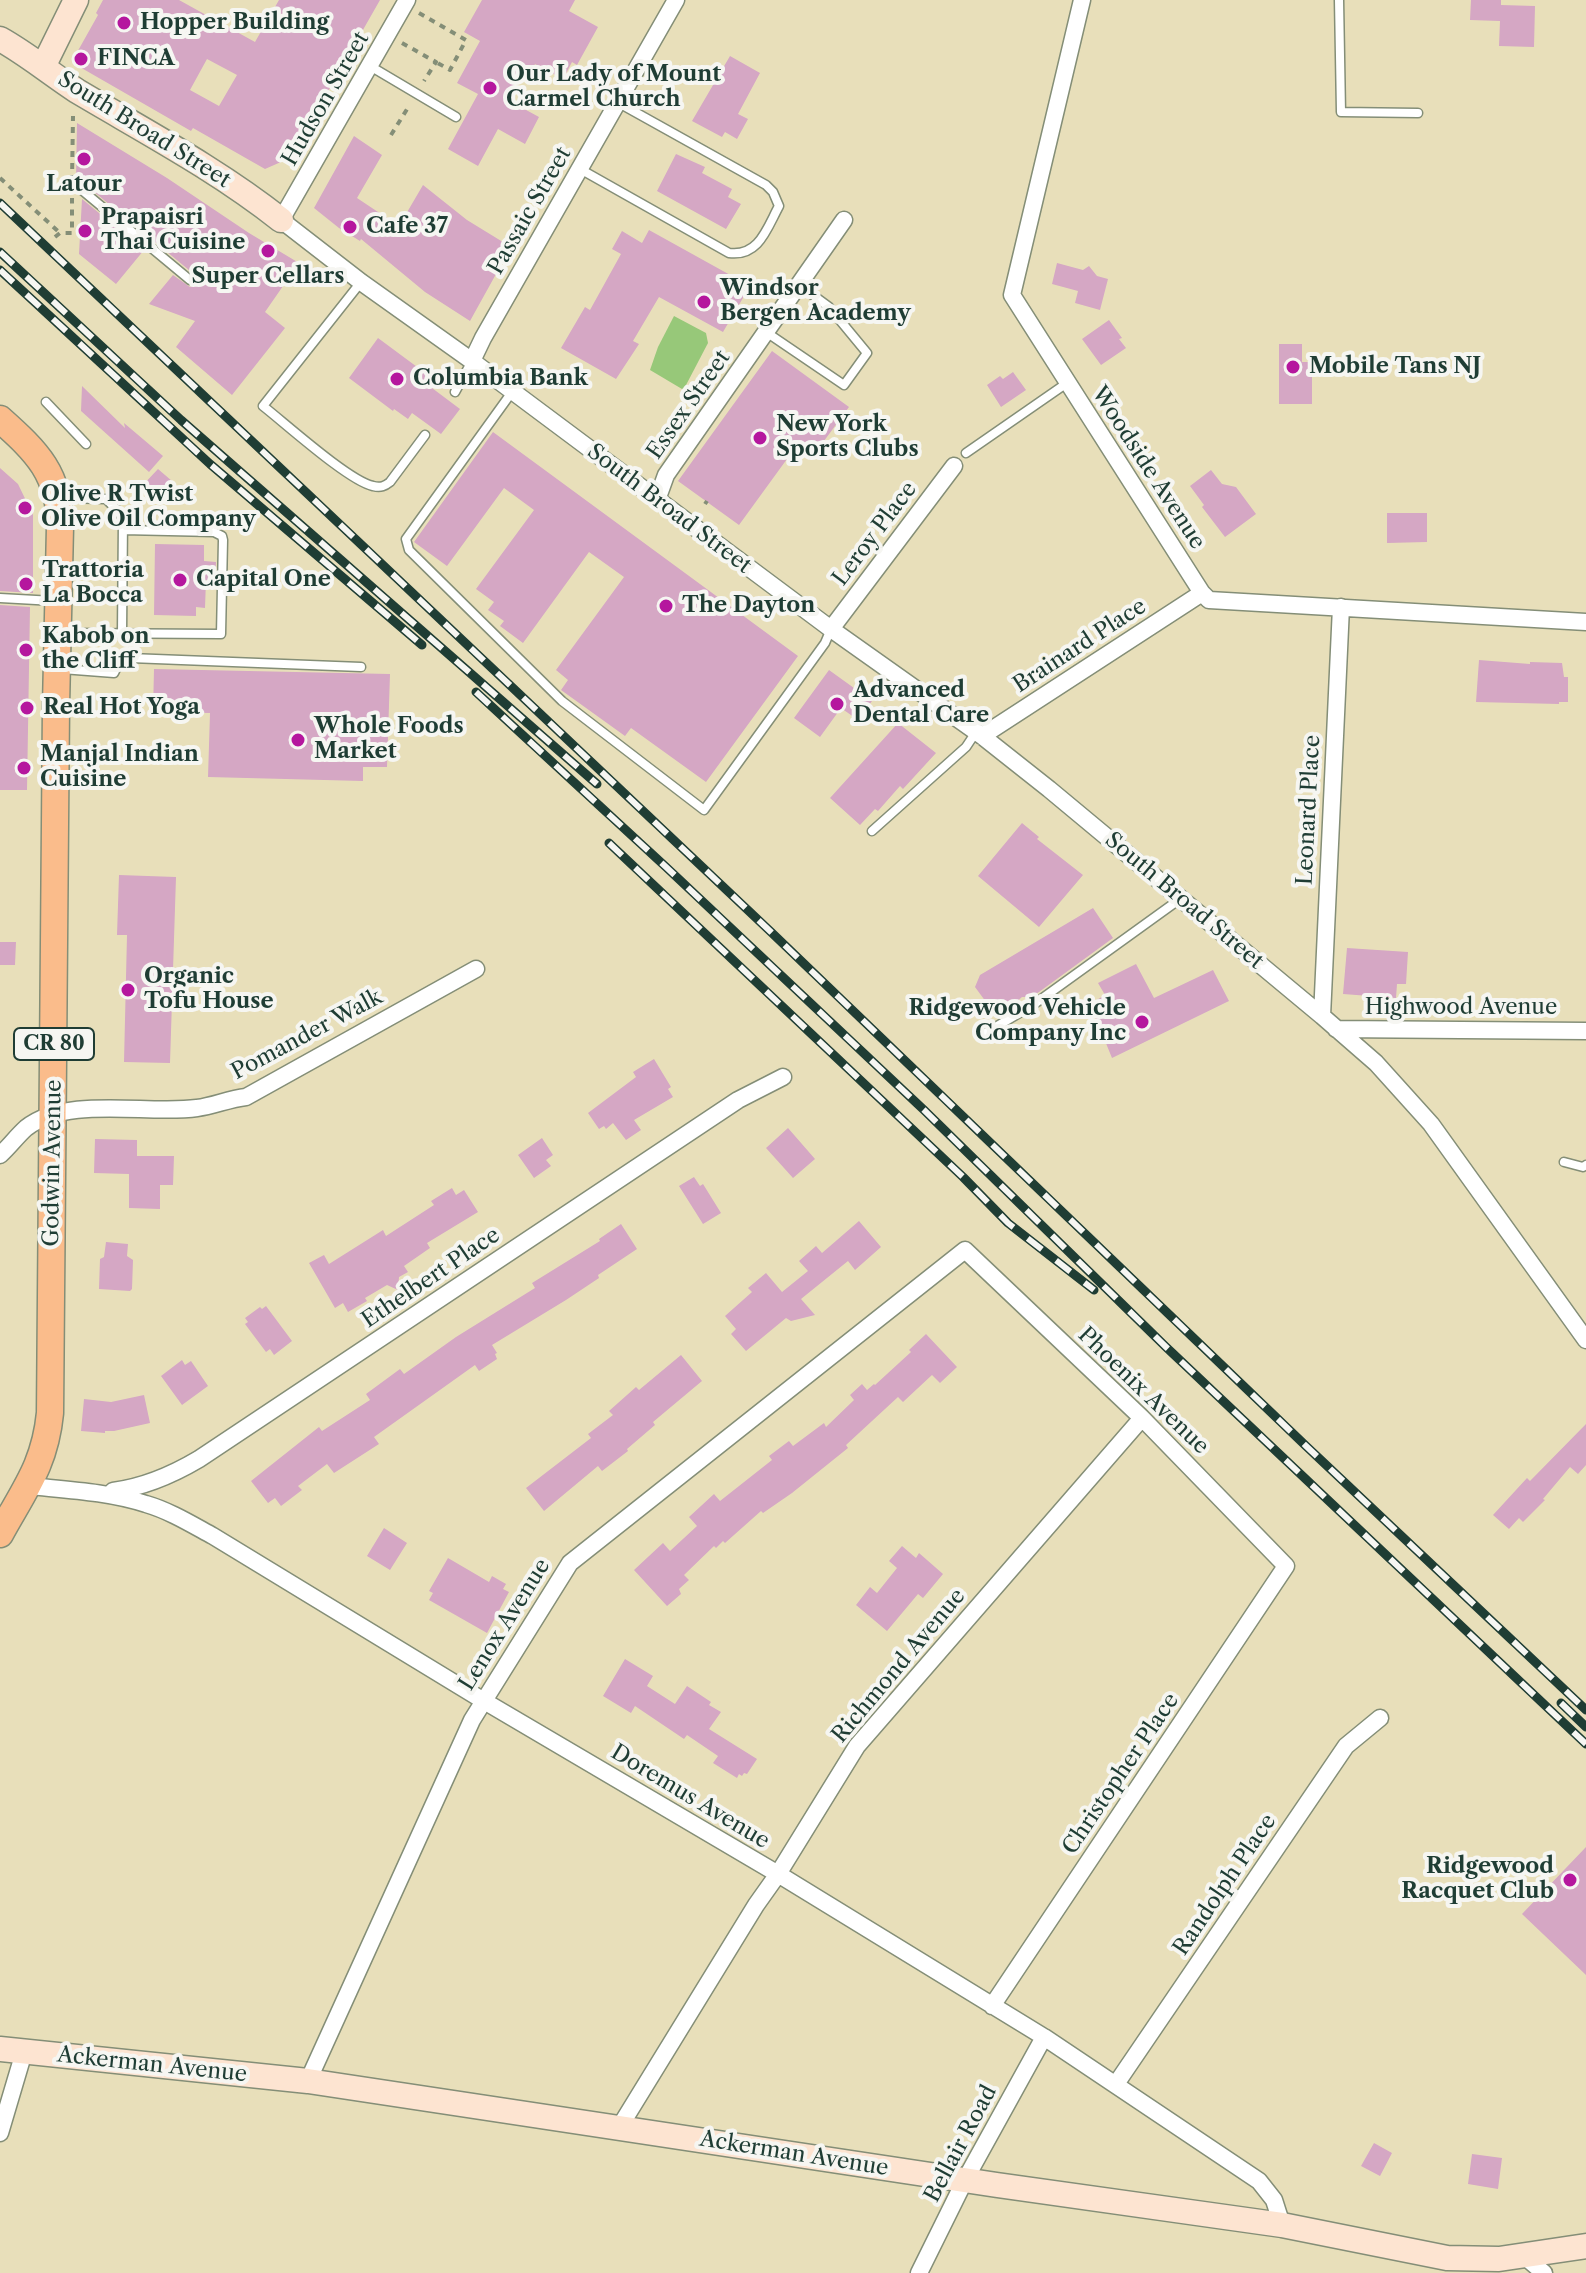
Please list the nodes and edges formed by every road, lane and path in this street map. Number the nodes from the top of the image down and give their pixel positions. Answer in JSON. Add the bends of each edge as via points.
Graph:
{"nodes":[{"id":1,"x":76,"y":0,"type":"edge"},
{"id":2,"x":676,"y":0,"type":"edge"},
{"id":3,"x":1339,"y":0,"type":"edge"},
{"id":4,"x":1079,"y":1,"type":"edge"},
{"id":5,"x":413,"y":6,"type":"edge"},
{"id":6,"x":0,"y":39,"type":"edge"},
{"id":7,"x":436,"y":62,"type":"dead end"},
{"id":8,"x":370,"y":66,"type":"junction"},
{"id":9,"x":43,"y":67,"type":"junction"},
{"id":10,"x":617,"y":102,"type":"junction"},
{"id":11,"x":1418,"y":113,"type":"dead end"},
{"id":12,"x":456,"y":117,"type":"dead end"},
{"id":13,"x":579,"y":168,"type":"junction"},
{"id":14,"x":0,"y":178,"type":"edge"},
{"id":15,"x":83,"y":191,"type":"dead end"},
{"id":16,"x":281,"y":220,"type":"junction"},
{"id":17,"x":844,"y":220,"type":"dead end"},
{"id":18,"x":60,"y":233,"type":"dead end"},
{"id":19,"x":190,"y":280,"type":"dead end"},
{"id":20,"x":361,"y":282,"type":"junction"},
{"id":21,"x":799,"y":285,"type":"junction"},
{"id":22,"x":766,"y":332,"type":"junction"},
{"id":23,"x":472,"y":361,"type":"junction"},
{"id":24,"x":1067,"y":383,"type":"junction"},
{"id":25,"x":455,"y":392,"type":"dead end"},
{"id":26,"x":512,"y":392,"type":"junction"},
{"id":27,"x":46,"y":402,"type":"dead end"},
{"id":28,"x":0,"y":419,"type":"edge"},
{"id":29,"x":425,"y":435,"type":"dead end"},
{"id":30,"x":86,"y":444,"type":"dead end"},
{"id":31,"x":966,"y":453,"type":"dead end"},
{"id":32,"x":954,"y":466,"type":"dead end"},
{"id":33,"x":59,"y":498,"type":"junction"},
{"id":34,"x":657,"y":500,"type":"junction"},
{"id":35,"x":123,"y":530,"type":"junction"},
{"id":36,"x":1202,"y":593,"type":"junction"},
{"id":37,"x":0,"y":598,"type":"edge"},
{"id":38,"x":58,"y":601,"type":"junction"},
{"id":39,"x":1341,"y":607,"type":"junction"},
{"id":40,"x":1586,"y":622,"type":"edge"},
{"id":41,"x":831,"y":629,"type":"junction"},
{"id":42,"x":122,"y":633,"type":"junction"},
{"id":43,"x":58,"y":634,"type":"junction"},
{"id":44,"x":361,"y":667,"type":"dead end"},
{"id":45,"x":57,"y":668,"type":"junction"},
{"id":46,"x":979,"y":734,"type":"junction"},
{"id":47,"x":872,"y":831,"type":"dead end"},
{"id":48,"x":1181,"y":899,"type":"junction"},
{"id":49,"x":476,"y":969,"type":"dead end"},
{"id":50,"x":1322,"y":1016,"type":"junction"},
{"id":51,"x":1336,"y":1029,"type":"junction"},
{"id":52,"x":1586,"y":1031,"type":"edge"},
{"id":53,"x":982,"y":1035,"type":"dead end"},
{"id":54,"x":783,"y":1077,"type":"dead end"},
{"id":55,"x":53,"y":1115,"type":"junction"},
{"id":56,"x":0,"y":1155,"type":"edge"},
{"id":57,"x":1564,"y":1162,"type":"dead end"},
{"id":58,"x":1586,"y":1165,"type":"edge"},
{"id":59,"x":965,"y":1250,"type":"joint"},
{"id":60,"x":1586,"y":1340,"type":"edge"},
{"id":61,"x":1142,"y":1418,"type":"junction"},
{"id":62,"x":29,"y":1486,"type":"junction"},
{"id":63,"x":95,"y":1494,"type":"junction"},
{"id":64,"x":0,"y":1534,"type":"edge"},
{"id":65,"x":1286,"y":1566,"type":"joint"},
{"id":66,"x":484,"y":1701,"type":"junction"},
{"id":67,"x":1380,"y":1718,"type":"dead end"},
{"id":68,"x":778,"y":1874,"type":"junction"},
{"id":69,"x":992,"y":2006,"type":"junction"},
{"id":70,"x":1044,"y":2037,"type":"junction"},
{"id":71,"x":12,"y":2050,"type":"edge"},
{"id":72,"x":308,"y":2081,"type":"junction"},
{"id":73,"x":1116,"y":2084,"type":"junction"},
{"id":74,"x":619,"y":2128,"type":"junction"},
{"id":75,"x":0,"y":2133,"type":"edge"},
{"id":76,"x":965,"y":2180,"type":"junction"},
{"id":77,"x":1282,"y":2225,"type":"junction"},
{"id":78,"x":1586,"y":2246,"type":"edge"},
{"id":79,"x":1523,"y":2255,"type":"junction"},
{"id":80,"x":919,"y":2273,"type":"edge"},
{"id":81,"x":1544,"y":2273,"type":"edge"}],
"edges":[{"from":1,"to":9,"type":"street"},
{"from":2,"to":10,"type":"street","name":"Passaic Street"},
{"from":3,"to":11,"type":"lane","via":[[1341,112]]},
{"from":4,"to":24,"type":"street","name":"Woodside Avenue","via":[[1012,295]]},
{"from":5,"to":7,"type":"path","via":[[466,40],[450,70]]},
{"from":5,"to":8,"type":"street","name":"Hudson Street"},
{"from":6,"to":9,"type":"street","name":"South Broad Street"},
{"from":8,"to":12,"type":"lane"},
{"from":8,"to":16,"type":"street","name":"Hudson Street"},
{"from":9,"to":16,"type":"street","name":"South Broad Street"},
{"from":10,"to":13,"type":"street","name":"Passaic Street"},
{"from":10,"to":13,"type":"lane","via":[[766,185],[779,206],[772,219],[749,252],[729,253]]},
{"from":13,"to":23,"type":"street","name":"Passaic Street"},
{"from":14,"to":18,"type":"path"},
{"from":15,"to":19,"type":"lane"},
{"from":16,"to":20,"type":"street","name":"South Broad Street"},
{"from":17,"to":21,"type":"street","name":"Essex Street"},
{"from":20,"to":23,"type":"street","name":"South Broad Street"},
{"from":20,"to":29,"type":"lane","via":[[263,406],[352,476],[377,487],[390,482]]},
{"from":21,"to":22,"type":"street","name":"Essex Street"},
{"from":21,"to":22,"type":"lane","via":[[829,307],[867,353],[844,385]]},
{"from":22,"to":34,"type":"street","name":"Essex Street","via":[[666,475]]},
{"from":23,"to":25,"type":"lane"},
{"from":23,"to":26,"type":"street","name":"South Broad Street"},
{"from":24,"to":31,"type":"lane"},
{"from":24,"to":36,"type":"street","name":"Woodside Avenue"},
{"from":26,"to":34,"type":"street","name":"South Broad Street"},
{"from":26,"to":41,"type":"lane","via":[[406,539],[409,550],[562,701],[704,810]]},
{"from":27,"to":30,"type":"lane"},
{"from":28,"to":33,"type":"main road","number":"CR 80","via":[[47,469]]},
{"from":32,"to":41,"type":"street","name":"Leroy Place"},
{"from":33,"to":35,"type":"lane","via":[[106,499],[123,519]]},
{"from":33,"to":38,"type":"main road","name":"Godwin Avenue","number":"CR 80"},
{"from":34,"to":41,"type":"street","name":"South Broad Street"},
{"from":35,"to":42,"type":"lane"},
{"from":35,"to":42,"type":"lane","via":[[214,532],[223,540],[221,634]]},
{"from":36,"to":39,"type":"street","via":[[1209,600]]},
{"from":36,"to":46,"type":"street","name":"Brainard Place"},
{"from":37,"to":38,"type":"lane"},
{"from":38,"to":43,"type":"main road","name":"Godwin Avenue","number":"CR 80"},
{"from":39,"to":40,"type":"street"},
{"from":39,"to":50,"type":"street","name":"Leonard Place"},
{"from":41,"to":46,"type":"street","name":"South Broad Street"},
{"from":42,"to":43,"type":"lane"},
{"from":43,"to":45,"type":"main road","name":"Godwin Avenue","number":"CR 80"},
{"from":44,"to":45,"type":"lane","via":[[130,658],[114,673]]},
{"from":45,"to":55,"type":"main road","name":"Godwin Avenue","number":"CR 80"},
{"from":46,"to":47,"type":"lane"},
{"from":46,"to":48,"type":"street","name":"South Broad Street"},
{"from":48,"to":50,"type":"street","name":"South Broad Street"},
{"from":48,"to":53,"type":"lane","via":[[1033,1005]]},
{"from":49,"to":55,"type":"street","name":"Pomander Walk","via":[[246,1097],[197,1108]]},
{"from":50,"to":51,"type":"street","name":"South Broad Street"},
{"from":51,"to":52,"type":"street","name":"Highwood Avenue"},
{"from":51,"to":60,"type":"street","name":"South Broad Street","via":[[1376,1063],[1431,1124]]},
{"from":54,"to":63,"type":"street","name":"Ethelbert Place","via":[[738,1100],[199,1459],[149,1483]]},
{"from":55,"to":56,"type":"street","via":[[28,1127]]},
{"from":55,"to":62,"type":"main road","name":"Godwin Avenue","number":"CR 80","via":[[50,1413],[42,1458]]},
{"from":57,"to":58,"type":"lane"},
{"from":59,"to":61,"type":"street","name":"Phoenix Avenue"},
{"from":59,"to":66,"type":"street","name":"Lenox Avenue","via":[[570,1563]]},
{"from":61,"to":65,"type":"street","name":"Phoenix Avenue"},
{"from":61,"to":68,"type":"street","name":"Richmond Avenue","via":[[857,1746]]},
{"from":62,"to":63,"type":"street","name":"Doremus Avenue"},
{"from":62,"to":64,"type":"main road","name":"Godwin Avenue","number":"CR 80"},
{"from":63,"to":66,"type":"street","name":"Doremus Avenue","via":[[148,1504],[213,1536]]},
{"from":65,"to":69,"type":"street","name":"Christopher Place"},
{"from":66,"to":68,"type":"street","name":"Doremus Avenue"},
{"from":66,"to":72,"type":"street","name":"Lenox Avenue"},
{"from":67,"to":73,"type":"street","name":"Randolph Place","via":[[1346,1746]]},
{"from":68,"to":69,"type":"street","name":"Doremus Avenue"},
{"from":68,"to":74,"type":"street","name":"Richmond Avenue"},
{"from":69,"to":70,"type":"street","name":"Doremus Avenue"},
{"from":70,"to":73,"type":"street","name":"Doremus Avenue"},
{"from":70,"to":76,"type":"street","name":"Bellair Road"},
{"from":71,"to":72,"type":"street","name":"Ackerman Avenue"},
{"from":71,"to":75,"type":"street"},
{"from":72,"to":74,"type":"street","name":"Ackerman Avenue"},
{"from":73,"to":77,"type":"street","name":"Doremus Avenue","via":[[1259,2181],[1274,2200]]},
{"from":74,"to":76,"type":"street","name":"Ackerman Avenue"},
{"from":76,"to":77,"type":"street","name":"Ackerman Avenue"},
{"from":76,"to":80,"type":"street","name":"Bellair Road"},
{"from":77,"to":79,"type":"street","name":"Ackerman Avenue","via":[[1447,2258]]},
{"from":78,"to":79,"type":"street","name":"Ackerman Avenue"},
{"from":79,"to":81,"type":"street"}]}
